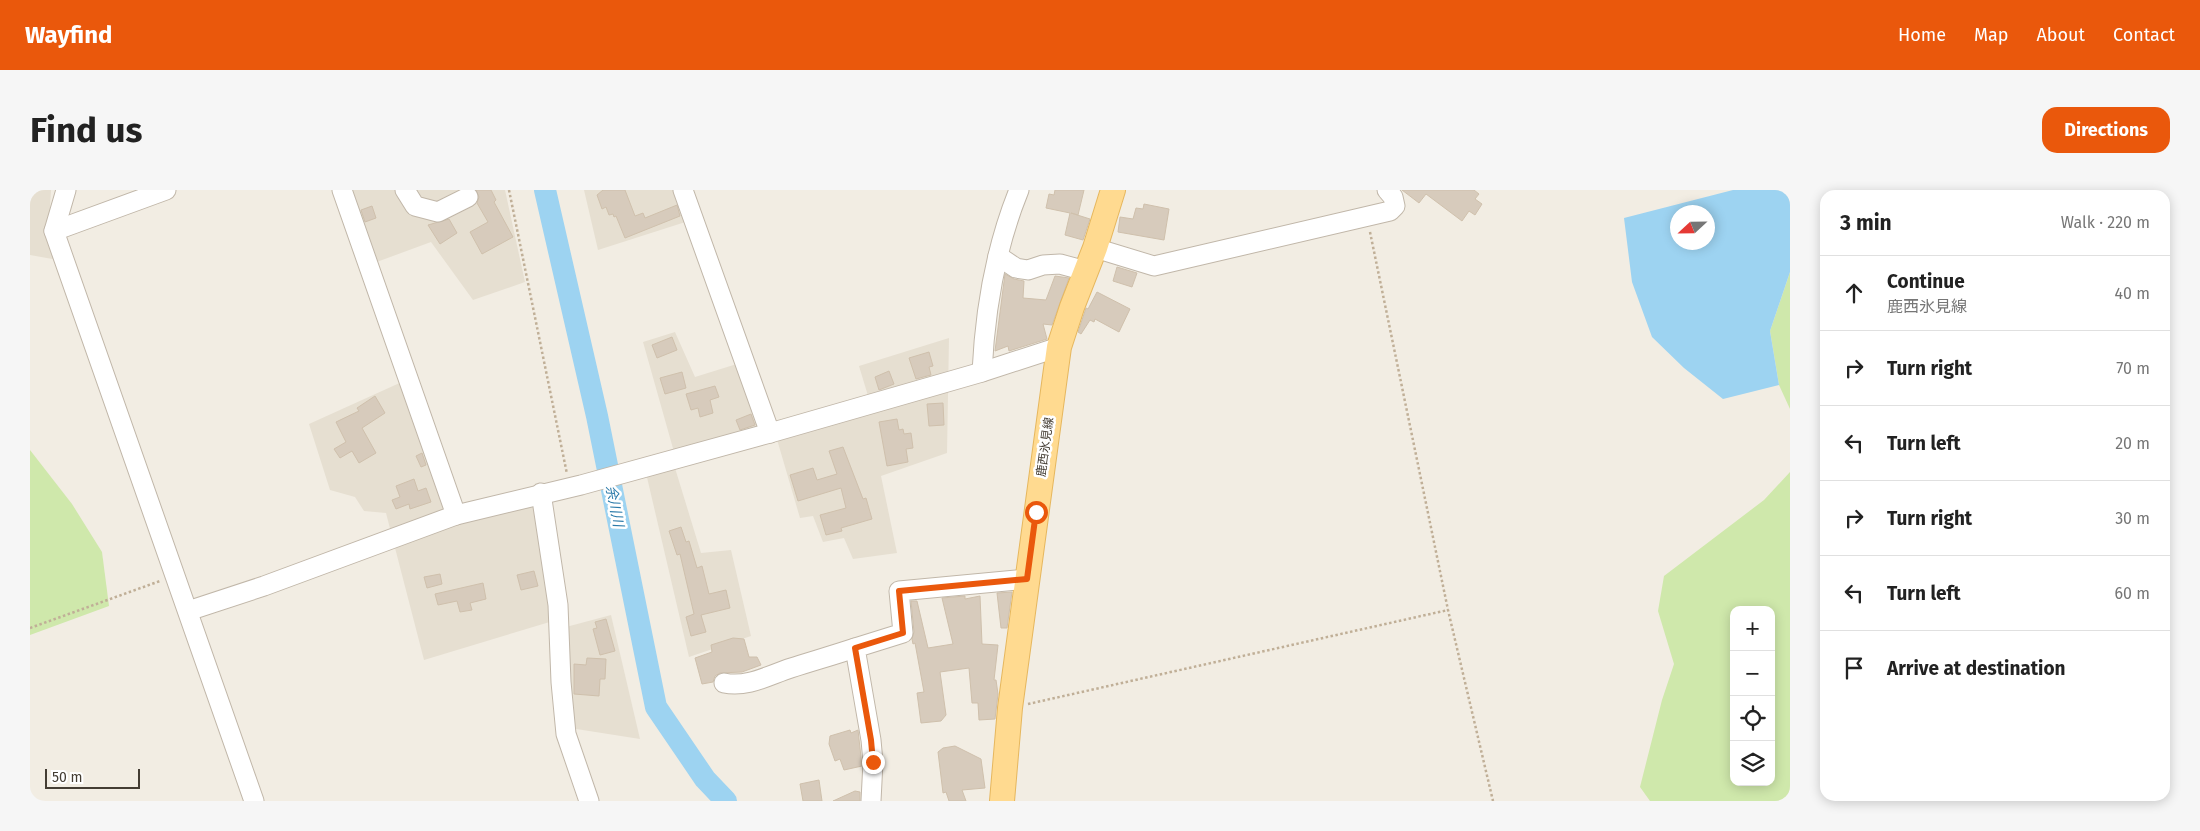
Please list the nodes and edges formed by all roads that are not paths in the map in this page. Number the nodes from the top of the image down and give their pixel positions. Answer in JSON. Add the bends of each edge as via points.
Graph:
{"nodes":[{"id":1,"x":66,"y":190,"type":"edge"},
{"id":2,"x":166,"y":190,"type":"edge"},
{"id":3,"x":342,"y":190,"type":"edge"},
{"id":4,"x":405,"y":190,"type":"edge"},
{"id":5,"x":683,"y":190,"type":"edge"},
{"id":6,"x":1019,"y":190,"type":"edge"},
{"id":7,"x":1113,"y":190,"type":"edge"},
{"id":8,"x":1387,"y":190,"type":"edge"},
{"id":9,"x":468,"y":197,"type":"dead end"},
{"id":10,"x":54,"y":231,"type":"junction"},
{"id":11,"x":1096,"y":248,"type":"junction"},
{"id":12,"x":998,"y":256,"type":"junction"},
{"id":13,"x":1086,"y":271,"type":"junction"},
{"id":14,"x":1059,"y":347,"type":"junction"},
{"id":15,"x":982,"y":372,"type":"junction"},
{"id":16,"x":770,"y":433,"type":"junction"},
{"id":17,"x":541,"y":494,"type":"junction"},
{"id":18,"x":456,"y":515,"type":"junction"},
{"id":19,"x":1027,"y":579,"type":"junction"},
{"id":20,"x":188,"y":611,"type":"junction"},
{"id":21,"x":855,"y":648,"type":"junction"},
{"id":22,"x":724,"y":683,"type":"dead end"},
{"id":23,"x":254,"y":801,"type":"edge"},
{"id":24,"x":588,"y":801,"type":"edge"},
{"id":25,"x":871,"y":801,"type":"edge"},
{"id":26,"x":1002,"y":801,"type":"edge"}],
"edges":[{"from":1,"to":10,"type":"street"},
{"from":2,"to":10,"type":"street"},
{"from":3,"to":18,"type":"street"},
{"from":4,"to":9,"type":"street","via":[[415,206],[438,212]]},
{"from":5,"to":16,"type":"street"},
{"from":6,"to":12,"type":"street","via":[[1006,222]]},
{"from":7,"to":11,"type":"main road","name":"鹿西氷見線"},
{"from":8,"to":11,"type":"street","via":[[1395,206],[1390,211],[1154,266]]},
{"from":10,"to":20,"type":"street"},
{"from":11,"to":13,"type":"main road","name":"鹿西氷見線"},
{"from":12,"to":13,"type":"street","via":[[1016,268],[1028,270],[1060,264]]},
{"from":12,"to":15,"type":"street","via":[[984,326]]},
{"from":13,"to":14,"type":"main road","name":"鹿西氷見線"},
{"from":14,"to":15,"type":"street"},
{"from":14,"to":19,"type":"main road","name":"鹿西氷見線"},
{"from":15,"to":16,"type":"street"},
{"from":16,"to":17,"type":"street"},
{"from":17,"to":18,"type":"street"},
{"from":17,"to":24,"type":"street","via":[[558,605],[566,734]]},
{"from":18,"to":20,"type":"street"},
{"from":19,"to":21,"type":"street","via":[[899,591],[903,633]]},
{"from":19,"to":26,"type":"main road","name":"鹿西氷見線"},
{"from":20,"to":23,"type":"street"},
{"from":21,"to":22,"type":"street","via":[[752,682],[735,686]]},
{"from":21,"to":25,"type":"street","via":[[871,740]]}]}
